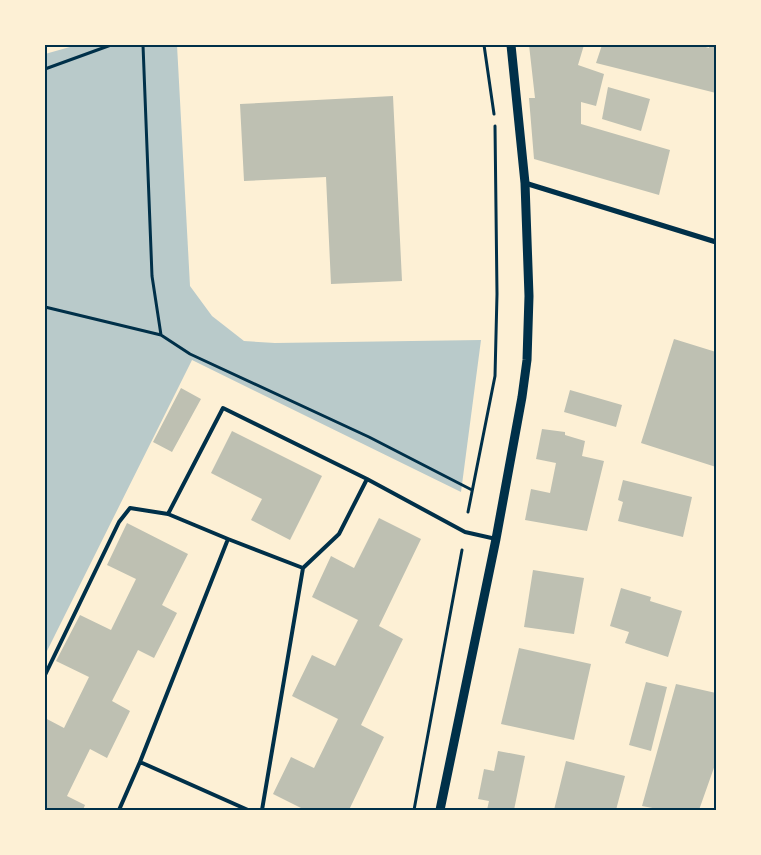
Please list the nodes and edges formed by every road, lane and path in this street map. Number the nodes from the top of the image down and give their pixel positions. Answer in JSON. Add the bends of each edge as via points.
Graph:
{"nodes":[{"id":1,"x":111,"y":45,"type":"edge"},
{"id":2,"x":144,"y":45,"type":"edge"},
{"id":3,"x":484,"y":45,"type":"edge"},
{"id":4,"x":511,"y":45,"type":"edge"},
{"id":5,"x":45,"y":69,"type":"edge"},
{"id":6,"x":525,"y":183,"type":"junction"},
{"id":7,"x":716,"y":242,"type":"edge"},
{"id":8,"x":45,"y":307,"type":"edge"},
{"id":9,"x":161,"y":335,"type":"junction"},
{"id":10,"x":367,"y":479,"type":"junction"},
{"id":11,"x":472,"y":490,"type":"junction"},
{"id":12,"x":168,"y":514,"type":"junction"},
{"id":13,"x":465,"y":532,"type":"junction"},
{"id":14,"x":228,"y":539,"type":"junction"},
{"id":15,"x":496,"y":539,"type":"junction"},
{"id":16,"x":303,"y":568,"type":"junction"},
{"id":17,"x":45,"y":675,"type":"edge"},
{"id":18,"x":140,"y":762,"type":"junction"},
{"id":19,"x":119,"y":810,"type":"edge"},
{"id":20,"x":248,"y":810,"type":"edge"},
{"id":21,"x":262,"y":810,"type":"edge"},
{"id":22,"x":414,"y":810,"type":"edge"},
{"id":23,"x":440,"y":810,"type":"edge"}],
"edges":[{"from":1,"to":5,"type":"path"},
{"from":2,"to":9,"type":"path","via":[[152,276]]},
{"from":3,"to":11,"type":"path","via":[[495,124],[495,376]]},
{"from":4,"to":6,"type":"street"},
{"from":6,"to":7,"type":"street"},
{"from":6,"to":15,"type":"street","via":[[529,342]]},
{"from":8,"to":9,"type":"path"},
{"from":9,"to":11,"type":"path","via":[[190,354],[369,437]]},
{"from":10,"to":12,"type":"lane","via":[[223,408]]},
{"from":10,"to":13,"type":"lane"},
{"from":10,"to":16,"type":"lane","via":[[339,534]]},
{"from":11,"to":13,"type":"path"},
{"from":12,"to":14,"type":"lane"},
{"from":12,"to":17,"type":"lane","via":[[130,508],[119,522]]},
{"from":13,"to":15,"type":"lane"},
{"from":13,"to":22,"type":"path"},
{"from":14,"to":16,"type":"lane"},
{"from":14,"to":18,"type":"lane"},
{"from":15,"to":23,"type":"street"},
{"from":16,"to":21,"type":"lane"},
{"from":18,"to":19,"type":"lane"},
{"from":18,"to":20,"type":"lane"}]}
